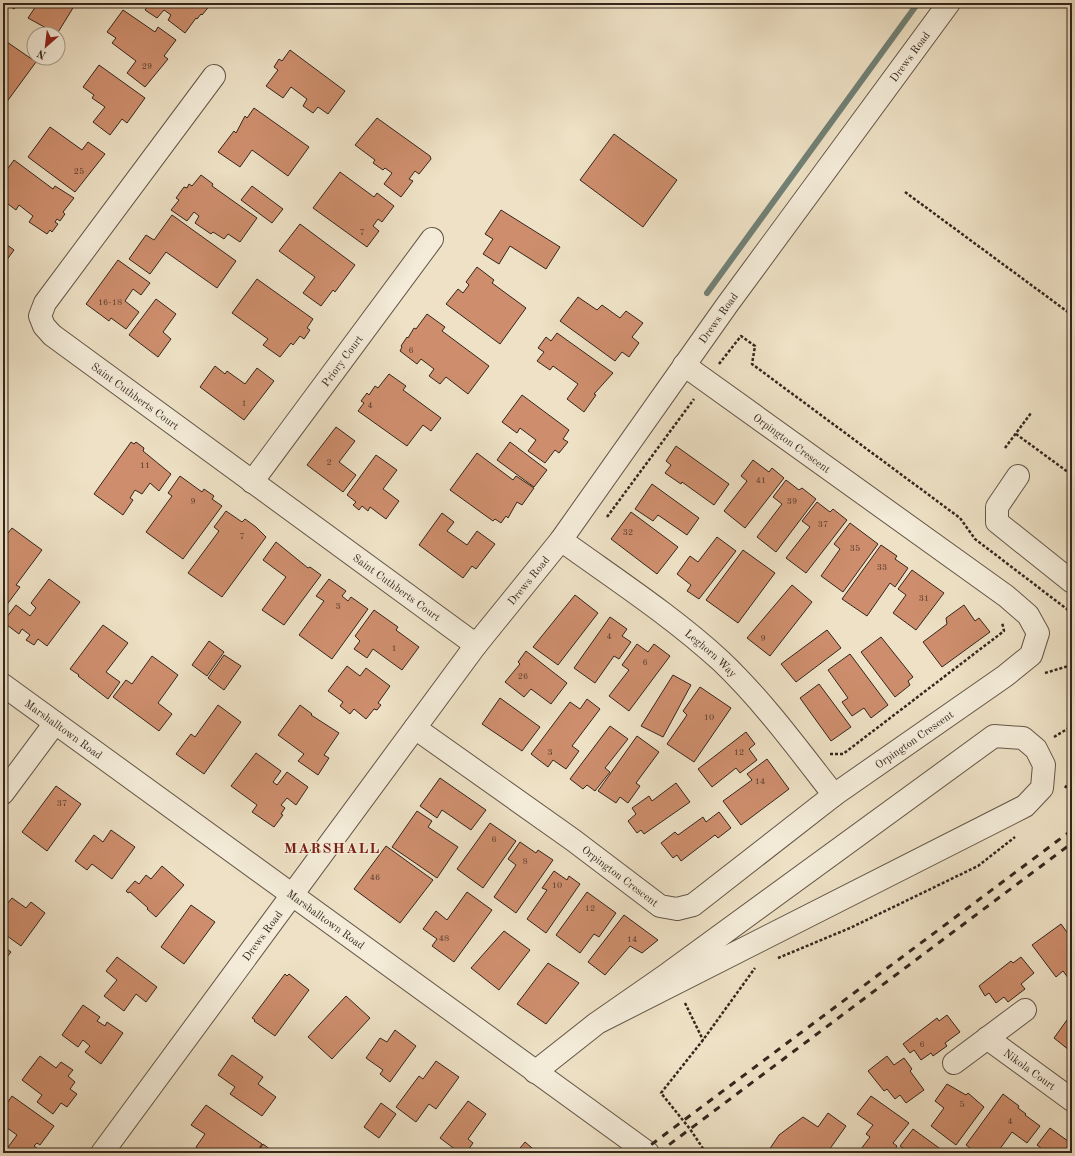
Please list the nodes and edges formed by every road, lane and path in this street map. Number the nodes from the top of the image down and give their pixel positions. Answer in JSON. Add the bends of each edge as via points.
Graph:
{"nodes":[{"id":1,"x":949,"y":3,"type":"edge"},
{"id":2,"x":214,"y":76,"type":"dead end"},
{"id":3,"x":905,"y":192,"type":"dead end"},
{"id":4,"x":432,"y":239,"type":"dead end"},
{"id":5,"x":1072,"y":315,"type":"edge"},
{"id":6,"x":684,"y":366,"type":"junction"},
{"id":7,"x":1031,"y":413,"type":"dead end"},
{"id":8,"x":1016,"y":434,"type":"junction"},
{"id":9,"x":1005,"y":448,"type":"dead end"},
{"id":10,"x":1072,"y":475,"type":"edge"},
{"id":11,"x":1018,"y":476,"type":"dead end"},
{"id":12,"x":252,"y":482,"type":"junction"},
{"id":13,"x":561,"y":540,"type":"junction"},
{"id":14,"x":1072,"y":582,"type":"edge"},
{"id":15,"x":1002,"y":618,"type":"dead end"},
{"id":16,"x":476,"y":645,"type":"junction"},
{"id":17,"x":3,"y":685,"type":"edge"},
{"id":18,"x":55,"y":723,"type":"junction"},
{"id":19,"x":415,"y":728,"type":"junction"},
{"id":20,"x":824,"y":753,"type":"dead end"},
{"id":21,"x":3,"y":793,"type":"edge"},
{"id":22,"x":834,"y":795,"type":"junction"},
{"id":23,"x":1016,"y":837,"type":"dead end"},
{"id":24,"x":291,"y":896,"type":"junction"},
{"id":25,"x":771,"y":961,"type":"dead end"},
{"id":26,"x":756,"y":967,"type":"dead end"},
{"id":27,"x":1026,"y":1010,"type":"dead end"},
{"id":28,"x":597,"y":1023,"type":"junction"},
{"id":29,"x":987,"y":1038,"type":"junction"},
{"id":30,"x":954,"y":1063,"type":"dead end"},
{"id":31,"x":535,"y":1072,"type":"junction"},
{"id":32,"x":1072,"y":1100,"type":"edge"},
{"id":33,"x":102,"y":1153,"type":"edge"},
{"id":34,"x":648,"y":1153,"type":"edge"},
{"id":35,"x":706,"y":1153,"type":"edge"}],
"edges":[{"from":1,"to":6,"type":"street","name":"Drews Road"},
{"from":2,"to":12,"type":"street","name":"Saint Cuthberts Court","via":[[55,289],[40,316],[52,335]]},
{"from":3,"to":5,"type":"path"},
{"from":4,"to":12,"type":"street","name":"Priory Court"},
{"from":6,"to":13,"type":"street","name":"Drews Road"},
{"from":6,"to":22,"type":"street","name":"Orpington Crescent","via":[[1006,596],[1028,615],[1038,633],[1031,655],[1005,676]]},
{"from":7,"to":8,"type":"path"},
{"from":8,"to":9,"type":"path"},
{"from":8,"to":10,"type":"path"},
{"from":11,"to":14,"type":"street","via":[[997,507],[997,522]]},
{"from":12,"to":16,"type":"street","name":"Saint Cuthberts Court"},
{"from":13,"to":16,"type":"street","name":"Drews Road"},
{"from":13,"to":22,"type":"street","name":"Leghorn Way","via":[[682,628],[721,661],[764,707]]},
{"from":15,"to":20,"type":"path","via":[[1004,631],[843,754]]},
{"from":16,"to":19,"type":"street","name":"Drews Road"},
{"from":17,"to":18,"type":"street","name":"Marshalltown Road"},
{"from":18,"to":21,"type":"street"},
{"from":18,"to":24,"type":"street","name":"Marshalltown Road"},
{"from":19,"to":22,"type":"street","name":"Orpington Crescent","via":[[573,840],[660,906],[677,909],[692,905]]},
{"from":19,"to":24,"type":"street","name":"Drews Road"},
{"from":23,"to":25,"type":"path","via":[[978,866],[850,928]]},
{"from":24,"to":31,"type":"street","name":"Marshalltown Road"},
{"from":24,"to":33,"type":"street","name":"Drews Road"},
{"from":26,"to":35,"type":"path","via":[[662,1093]]},
{"from":27,"to":29,"type":"street"},
{"from":28,"to":28,"type":"street","via":[[994,736],[1023,738],[1036,750],[1044,765],[1042,788],[1025,806]]},
{"from":28,"to":31,"type":"street"},
{"from":29,"to":30,"type":"street"},
{"from":29,"to":32,"type":"street","name":"Nikola Court"},
{"from":31,"to":34,"type":"street","name":"Marshalltown Road"}]}
